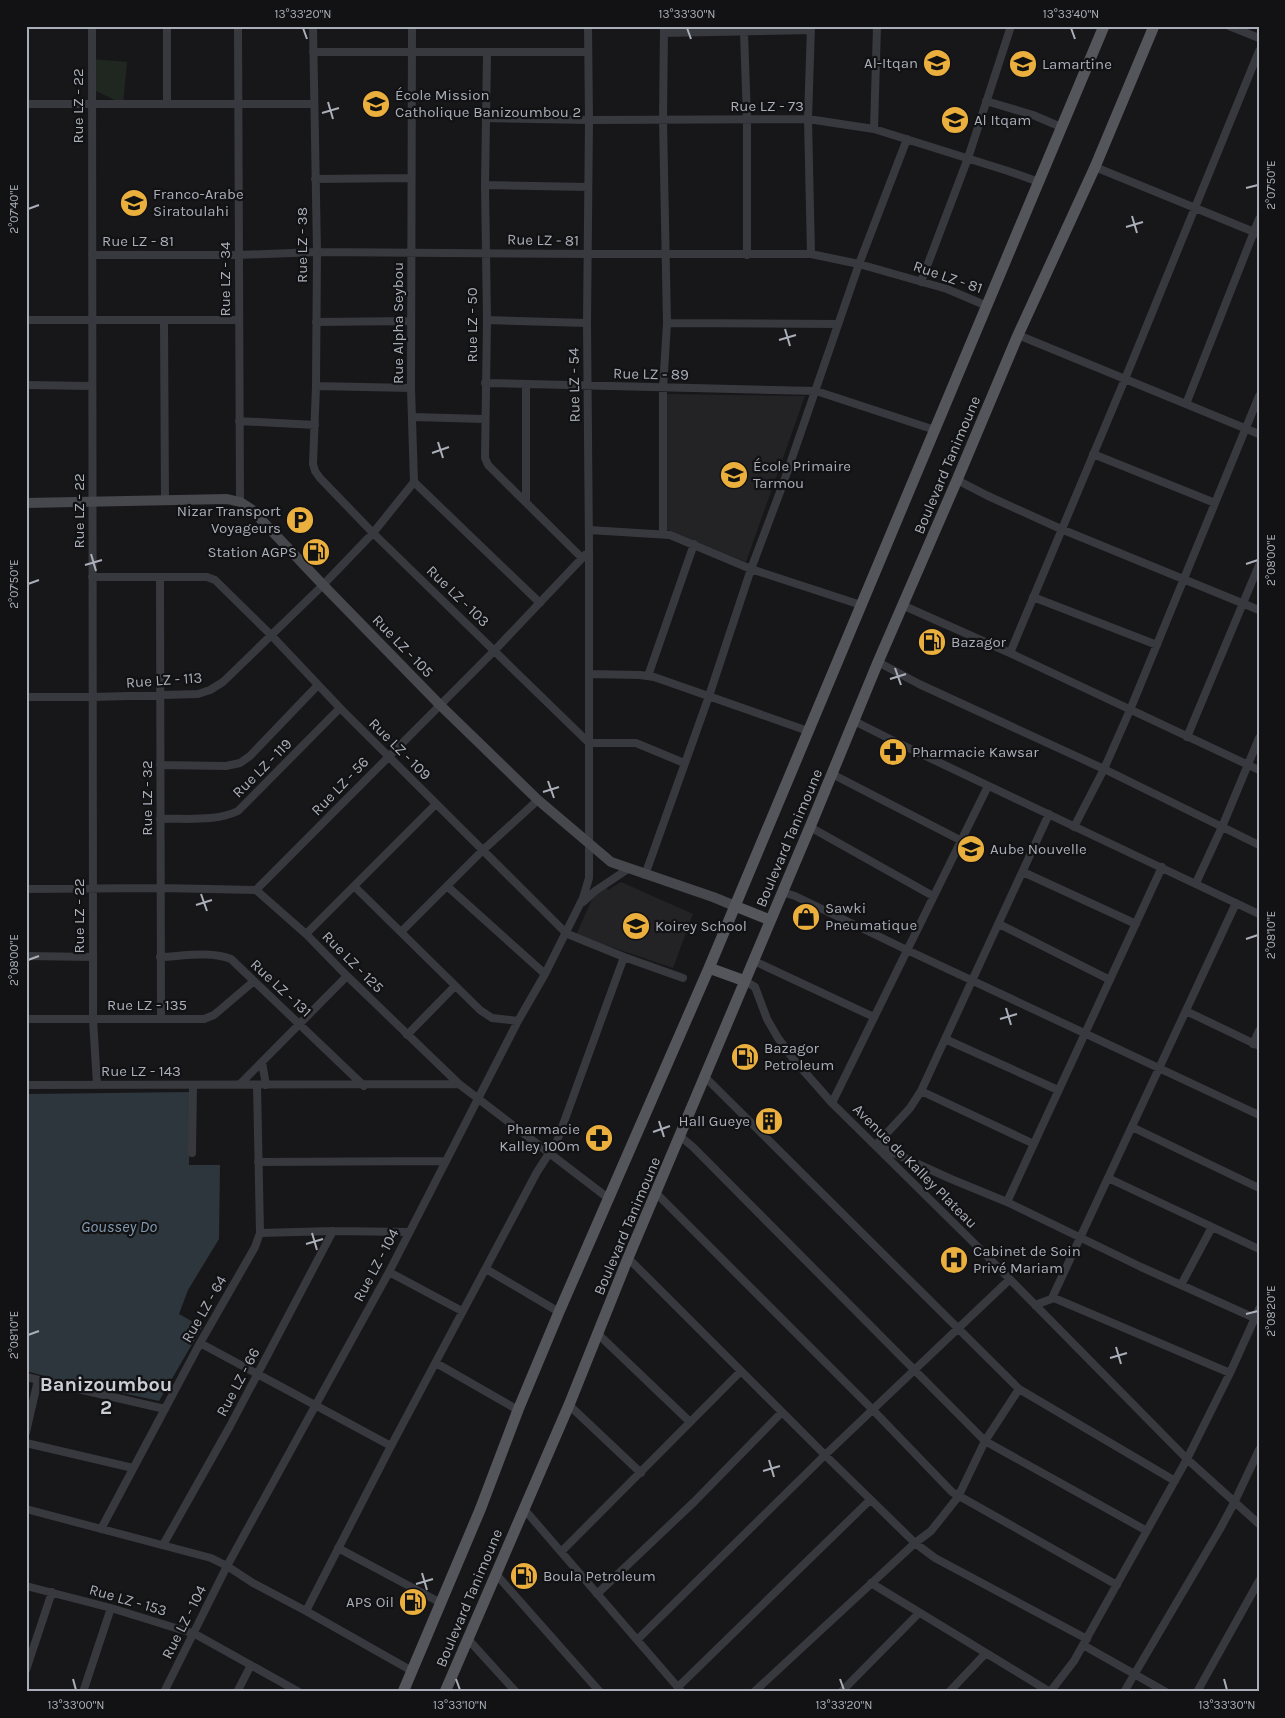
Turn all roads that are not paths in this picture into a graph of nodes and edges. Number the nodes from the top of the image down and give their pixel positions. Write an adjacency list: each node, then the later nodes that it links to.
1 (92, 26): 23 (street, Rue LZ - 22)
2 (167, 26): 24 (street)
3 (238, 26): 25 (street, Rue LZ - 34)
4 (313, 26): 18 (street, Rue LZ - 38)
5 (412, 26): 16 (street, Rue Alpha Seybou)
6 (588, 26): 20 (street, Rue LZ - 54)
7 (876, 26): 33 (street)
8 (1011, 26): 21 (street)
9 (1104, 26): 32 (main road, Boulevard Tanimoune)
10 (1154, 26): 36 (main road, Boulevard Tanimoune)
11 (1229, 26): 15 (street)
12 (812, 28): 14 (street); 29 (street)
13 (664, 30): 14 (street); 31 (street)
14 (744, 32): 28 (street)
15 (1259, 38)
16 (412, 51): 18 (street); 19 (street); 37 (street, Rue Alpha Seybou)
17 (1259, 51): 42 (street)
18 (313, 52): 26 (street, Rue LZ - 38)
19 (487, 52): 20 (street); 27 (street, Rue LZ - 50)
20 (588, 52): 30 (street, Rue LZ - 54)
21 (986, 101): 32 (street); 35 (street)
22 (26, 104): 23 (street)
23 (92, 104): 24 (street); 50 (street, Rue LZ - 22)
24 (167, 104): 25 (street)
25 (238, 104): 26 (street); 51 (street, Rue LZ - 34)
26 (313, 104): 38 (street, Rue LZ - 38)
27 (486, 118): 30 (street, Rue LZ - 73); 40 (street, Rue LZ - 50)
28 (746, 119): 29 (street, Rue LZ - 73); 31 (street, Rue LZ - 73); 53 (street)
29 (808, 119): 33 (street, Rue LZ - 73); 49 (street)
30 (589, 120): 31 (street, Rue LZ - 73); 41 (street, Rue LZ - 54)
31 (663, 120): 52 (street)
32 (1061, 127): 39 (main road, Boulevard Tanimoune)
33 (874, 128): 34 (street, Rue LZ - 73)
34 (907, 139): 35 (street, Rue LZ - 73); 54 (street)
35 (968, 158): 39 (street, Rue LZ - 73); 55 (street)
36 (1095, 167): 42 (street); 67 (main road, Boulevard Tanimoune)
37 (411, 178): 38 (street); 46 (street, Rue Alpha Seybou)
38 (315, 179): 45 (street, Rue LZ - 38)
39 (1039, 182): 56 (main road, Boulevard Tanimoune)
40 (486, 185): 41 (street); 47 (street, Rue LZ - 50)
41 (588, 187): 48 (street, Rue LZ - 54)
42 (1194, 208): 44 (street); 68 (street)
43 (1259, 219): 44 (street)
44 (1256, 233): 79 (street)
45 (317, 252): 46 (street, Rue LZ - 81); 51 (street, Rue LZ - 81); 63 (street, Rue LZ - 38)
46 (412, 253): 47 (street, Rue LZ - 81); 62 (street, Rue Alpha Seybou)
47 (486, 253): 48 (street, Rue LZ - 81); 61 (street, Rue LZ - 50)
48 (588, 254): 52 (street, Rue LZ - 81); 64 (street, Rue LZ - 54)
49 (811, 254): 53 (street, Rue LZ - 81); 54 (street, Rue LZ - 81)
50 (92, 255): 51 (street, Rue LZ - 81); 58 (street, Rue LZ - 22)
51 (238, 255): 60 (street, Rue LZ - 34)
52 (666, 255): 53 (street, Rue LZ - 81); 65 (street)
53 (748, 255)
54 (859, 264): 55 (street, Rue LZ - 81); 66 (street)
55 (921, 282): 56 (street, Rue LZ - 81)
56 (986, 306): 85 (main road, Boulevard Tanimoune)
57 (26, 320): 58 (street)
58 (92, 320): 59 (street); 72 (street, Rue LZ - 22)
59 (164, 320): 60 (street); 91 (street)
60 (238, 320): 82 (street, Rue LZ - 34)
61 (487, 320): 64 (street); 69 (street, Rue LZ - 50)
62 (411, 321): 63 (street); 75 (street, Rue Alpha Seybou)
63 (316, 322): 73 (street, Rue LZ - 38)
64 (587, 323): 74 (street, Rue LZ - 54)
65 (667, 323): 66 (street); 76 (street)
66 (838, 324): 77 (street)
67 (1018, 336): 68 (street); 89 (main road, Boulevard Tanimoune)
68 (1125, 379): 79 (street); 87 (street)
69 (485, 383): 71 (street, Rue LZ - 89); 81 (street, Rue LZ - 50)
70 (26, 385): 72 (street)
71 (526, 385): 74 (street, Rue LZ - 89); 93 (street)
72 (92, 386): 96 (street, Rue LZ - 22)
73 (316, 386): 75 (street); 83 (street, Rue LZ - 38)
74 (588, 386): 76 (street, Rue LZ - 89); 98 (street, Rue LZ - 54)
75 (411, 388): 80 (street, Rue Alpha Seybou)
76 (663, 388): 77 (street, Rue LZ - 89); 100 (street)
77 (816, 391): 85 (street, Rue LZ - 89); 105 (street)
78 (1259, 396): 84 (street)
79 (1186, 404): 84 (street)
80 (412, 417): 81 (street); 90 (street, Rue Alpha Seybou)
81 (485, 419): 93 (street, Rue LZ - 50)
82 (239, 422): 83 (street); 92 (street, Rue LZ - 34)
83 (315, 424): 88 (street, Rue LZ - 38)
84 (1246, 428): 86 (street); 94 (street)
85 (935, 430): 113 (main road, Boulevard Tanimoune)
86 (1259, 434)
87 (1093, 454): 94 (street); 97 (street)
88 (314, 464): 99 (street, Rue LZ - 103)
89 (958, 480): 97 (street); 114 (main road, Boulevard Tanimoune)
90 (414, 482): 99 (street); 111 (street)
91 (165, 501): 92 (main road); 96 (main road)
92 (240, 502): 109 (main road, Rue LZ - 105)
93 (526, 502): 103 (street, Rue LZ - 50)
94 (1215, 502): 108 (street)
95 (26, 503): 96 (main road)
96 (93, 503): 106 (street, Rue LZ - 22)
97 (1061, 529): 108 (street); 110 (street)
98 (589, 530): 100 (street); 102 (street, Rue LZ - 54)
99 (373, 533): 109 (street); 118 (street, Rue LZ - 103)
100 (663, 534): 101 (street)
101 (694, 544): 105 (street); 122 (street)
102 (589, 549): 103 (street, Rue LZ - 56); 121 (street, Rue LZ - 54)
103 (582, 558): 111 (street, Rue LZ - 56)
104 (1259, 565): 112 (street)
105 (751, 569): 113 (street); 125 (street)
106 (92, 577): 107 (street, Rue LZ - 109); 127 (street, Rue LZ - 22)
107 (160, 577): 116 (street, Rue LZ - 109); 124 (street, Rue LZ - 32)
108 (1183, 580): 112 (street); 117 (street)
109 (323, 585): 116 (street, Rue LZ - 113); 128 (main road, Rue LZ - 105)
110 (1033, 597): 117 (street); 119 (street)
111 (540, 603): 118 (street, Rue LZ - 56)
112 (1243, 603): 115 (street); 133 (street)
113 (861, 605): 132 (main road, Boulevard Tanimoune)
114 (902, 605): 119 (street); 120 (main road, Boulevard Tanimoune)
115 (1259, 610)
116 (271, 635): 123 (street, Rue LZ - 109); 124 (street, Rue LZ - 113)
117 (1157, 645): 130 (street)
118 (494, 650): 128 (street, Rue LZ - 56); 135 (street, Rue LZ - 103)
119 (1010, 653): 130 (street)
120 (878, 662): 131 (main road, Boulevard Tanimoune); 140 (street)
121 (589, 674): 122 (street); 135 (street, Rue LZ - 54)
122 (648, 676): 125 (street)
123 (318, 685): 129 (street, Rue LZ - 109); 139 (street)
124 (161, 696): 127 (street, Rue LZ - 113); 139 (street, Rue LZ - 32)
125 (709, 696): 132 (street); 137 (street)
126 (26, 697): 127 (street, Rue LZ - 113)
127 (93, 697): 163 (street, Rue LZ - 22)
128 (440, 705): 136 (street, Rue LZ - 56); 144 (main road, Rue LZ - 105)
129 (340, 708): 136 (street, Rue LZ - 109); 147 (street, Rue LZ - 119)
130 (1130, 710): 133 (street); 140 (street)
131 (854, 721): 142 (main road, Boulevard Tanimoune); 143 (street)
132 (808, 731): 170 (main road, Boulevard Tanimoune)
133 (1187, 737): 138 (street)
134 (1259, 738): 138 (street)
135 (589, 743): 137 (street); 153 (street, Rue LZ - 54)
136 (388, 756): 145 (street, Rue LZ - 109); 165 (street, Rue LZ - 56)
137 (684, 763): 158 (street)
138 (1247, 764): 141 (street); 150 (street)
139 (160, 765): 147 (street, Rue LZ - 32)
140 (1104, 769): 148 (street); 150 (street)
141 (1259, 770)
142 (832, 774): 149 (main road, Boulevard Tanimoune); 151 (street)
143 (988, 786): 146 (street); 151 (street)
144 (538, 800): 153 (main road, Rue LZ - 105); 154 (street)
145 (436, 804): 154 (street, Rue LZ - 109); 160 (street)
146 (1049, 814): 148 (street); 157 (street)
147 (160, 819): 164 (street, Rue LZ - 32)
148 (1074, 826): 155 (street)
149 (810, 827): 166 (main road, Boulevard Tanimoune); 167 (street)
150 (1222, 827): 152 (street); 159 (street)
151 (960, 840): 167 (street)
152 (1259, 844)
153 (590, 845): 156 (main road, Rue LZ - 105); 169 (street, Rue LZ - 104)
154 (482, 850): 161 (street); 176 (street, Rue LZ - 109)
155 (1162, 867): 159 (street); 174 (street)
156 (628, 869): 158 (main road, Rue LZ - 105); 169 (street)
157 (1023, 872): 173 (street); 174 (street)
158 (645, 875): 170 (main road, Rue LZ - 105)
159 (1196, 883): 168 (street)
160 (354, 886): 175 (street); 177 (street)
161 (448, 886): 175 (street); 185 (street)
162 (26, 888): 163 (street)
163 (93, 888): 164 (street); 180 (street, Rue LZ - 22)
164 (160, 888): 165 (street); 181 (street, Rue LZ - 32)
165 (256, 890): 177 (street, Rue LZ - 125)
166 (782, 892): 172 (main road, Boulevard Tanimoune); 178 (street)
167 (933, 896): 178 (street)
168 (1236, 903): 171 (street); 193 (street)
169 (580, 905): 176 (street, Rue LZ - 104)
170 (735, 906): 172 (main road); 184 (main road, Boulevard Tanimoune)
171 (1259, 914)
172 (770, 920): 183 (main road, Boulevard Tanimoune)
173 (999, 924): 188 (street); 191 (street)
174 (1136, 924): 188 (street)
175 (400, 932): 192 (street)
176 (566, 933): 182 (street, Rue LZ - 109); 185 (street, Rue LZ - 104)
177 (306, 934): 186 (street, Rue LZ - 125)
178 (907, 950): 191 (street); 194 (street)
179 (26, 956): 180 (street)
180 (93, 956): 196 (street, Rue LZ - 22)
181 (160, 957): 189 (street, Rue LZ - 131); 197 (street, Rue LZ - 32)
182 (624, 957): 187 (street, Rue LZ - 109); 226 (street)
183 (754, 962): 190 (main road, Boulevard Tanimoune); 194 (street)
184 (709, 968): 190 (main road); 232 (main road, Boulevard Tanimoune)
185 (545, 974): 198 (street, Rue LZ - 104)
186 (348, 976): 199 (street); 202 (street, Rue LZ - 125)
187 (683, 978)
188 (1110, 980): 201 (street)
189 (254, 981): 197 (street, Rue LZ - 135); 199 (street, Rue LZ - 131)
190 (745, 981): 207 (main road, Boulevard Tanimoune); 219 (street, Avenue de Kalley Plateau)
191 (972, 981): 201 (street); 203 (street)
192 (455, 986): 198 (street); 202 (street)
193 (1186, 1011): 204 (street); 206 (street)
194 (874, 1017): 219 (street)
195 (26, 1019): 196 (street, Rue LZ - 135)
196 (93, 1019): 197 (street, Rue LZ - 135); 211 (street, Rue LZ - 22)
197 (161, 1019)
198 (518, 1021): 218 (street, Rue LZ - 104)
199 (300, 1024): 205 (street); 215 (street, Rue LZ - 131)
200 (1259, 1031): 204 (street)
201 (1085, 1033): 206 (street); 216 (street)
202 (407, 1035): 209 (street, Rue LZ - 125)
203 (945, 1039): 216 (street); 217 (street)
204 (1256, 1045)
205 (262, 1062): 208 (street); 214 (street)
206 (1160, 1068): 220 (street); 221 (street)
207 (705, 1077): 222 (main road, Boulevard Tanimoune); 251 (street)
208 (240, 1084): 212 (street, Rue LZ - 143); 213 (street, Rue LZ - 143)
209 (460, 1084): 215 (street); 218 (street, Rue LZ - 125)
210 (26, 1085): 211 (street, Rue LZ - 143)
211 (97, 1085): 212 (street, Rue LZ - 143)
212 (193, 1085): 225 (street)
213 (257, 1085): 214 (street); 228 (street, Rue LZ - 64)
214 (266, 1085): 215 (street)
215 (364, 1086)
216 (1058, 1090): 223 (street)
217 (921, 1091): 223 (street); 224 (street)
218 (480, 1099): 226 (street, Rue LZ - 125); 227 (street, Rue LZ - 104)
219 (832, 1103): 224 (street, Avenue de Kalley Plateau)
220 (1259, 1115)
221 (1132, 1127): 229 (street); 230 (street)
222 (680, 1136): 231 (main road, Boulevard Tanimoune); 255 (street)
223 (1034, 1144): 233 (street)
224 (876, 1145): 233 (street); 243 (street, Avenue de Kalley Plateau)
225 (192, 1153)
226 (550, 1153): 232 (street, Rue LZ - 125); 241 (street)
227 (446, 1161): 228 (street); 236 (street, Rue LZ - 104)
228 (258, 1162): 237 (street, Rue LZ - 64)
229 (1108, 1178): 234 (street); 238 (street)
230 (1259, 1188)
231 (656, 1192): 240 (main road, Boulevard Tanimoune); 265 (street)
232 (608, 1198): 249 (main road, Boulevard Tanimoune)
233 (1007, 1202): 238 (street)
234 (1212, 1227): 239 (street); 244 (street)
235 (333, 1231): 236 (street); 237 (street); 258 (street, Rue LZ - 66)
236 (409, 1232): 242 (street, Rue LZ - 104)
237 (260, 1233): 253 (street, Rue LZ - 64)
238 (1080, 1238): 244 (street); 245 (street)
239 (1259, 1249)
240 (628, 1258): 252 (main road, Boulevard Tanimoune); 256 (street)
241 (486, 1269): 248 (street); 249 (street)
242 (389, 1272): 248 (street); 262 (street, Rue LZ - 104)
243 (1010, 1280): 246 (street, Avenue de Kalley Plateau); 251 (street)
244 (1181, 1286): 250 (street)
245 (1052, 1298): 246 (street); 257 (street)
246 (1035, 1305): 275 (street, Avenue de Kalley Plateau)
247 (1259, 1309): 250 (street)
248 (462, 1311): 254 (street)
249 (559, 1312): 266 (main road, Boulevard Tanimoune)
250 (1257, 1319): 257 (street)
251 (958, 1329): 255 (street); 261 (street)
252 (598, 1334): 263 (main road, Boulevard Tanimoune); 268 (street)
253 (200, 1342): 258 (street); 264 (street, Rue LZ - 64)
254 (436, 1363): 266 (street); 272 (street)
255 (914, 1369): 265 (street); 270 (street)
256 (741, 1371): 267 (street); 268 (street)
257 (1230, 1373): 275 (street)
258 (258, 1374): 262 (street); 288 (street, Rue LZ - 66)
259 (26, 1377): 260 (street)
260 (38, 1380): 264 (street); 269 (street)
261 (1019, 1389): 270 (street); 278 (street)
262 (316, 1404): 272 (street); 291 (street, Rue LZ - 104)
263 (569, 1405): 277 (street); 283 (main road, Boulevard Tanimoune)
264 (165, 1409): 276 (street, Rue LZ - 64)
265 (872, 1409): 274 (street); 279 (street)
266 (518, 1410): 299 (main road, Boulevard Tanimoune)
267 (782, 1412): 274 (street); 298 (street)
268 (690, 1421): 277 (street)
269 (26, 1432)
270 (985, 1441): 279 (street); 286 (street)
271 (26, 1443): 276 (street)
272 (391, 1446): 289 (street)
273 (1259, 1450): 281 (street)
274 (825, 1455): 280 (street); 305 (street)
275 (1187, 1459): 278 (street); 281 (street, Avenue de Kalley Plateau)
276 (133, 1468): 285 (street, Rue LZ - 64)
277 (641, 1473): 290 (street)
278 (1175, 1481): 286 (street)
279 (958, 1497): 287 (street); 295 (street)
280 (870, 1500): 287 (street); 312 (street)
281 (1234, 1503): 284 (street, Avenue de Kalley Plateau); 311 (street)
282 (26, 1509): 285 (street)
283 (524, 1509): 290 (street); 292 (main road, Boulevard Tanimoune)
284 (1259, 1524)
285 (101, 1528): 288 (street)
286 (1147, 1531): 295 (street)
287 (915, 1543): 294 (street); 306 (street)
288 (163, 1545): 291 (street)
289 (338, 1548): 299 (street); 301 (street)
290 (561, 1552): 298 (street)
291 (228, 1566): 301 (street); 303 (street, Rue LZ - 104)
292 (496, 1573): 304 (main road, Boulevard Tanimoune); 320 (street)
293 (1259, 1582): 327 (street)
294 (871, 1583): 302 (street); 321 (street)
295 (1117, 1585): 306 (street)
296 (26, 1586): 297 (street, Rue LZ - 153)
297 (52, 1592): 300 (street, Rue LZ - 153); 309 (street)
298 (597, 1594): 305 (street)
299 (441, 1603): 310 (main road, Boulevard Tanimoune)
300 (111, 1608): 303 (street, Rue LZ - 153); 313 (street)
301 (306, 1611): 310 (street)
302 (919, 1613): 307 (street); 322 (street)
303 (195, 1634): 308 (street, Rue LZ - 153); 314 (street, Rue LZ - 104)
304 (467, 1638): 318 (main road, Boulevard Tanimoune); 319 (street)
305 (637, 1640): 312 (street)
306 (1085, 1642): 311 (street); 324 (street)
307 (986, 1654): 323 (street); 324 (street)
308 (251, 1665): 315 (street); 316 (street, Rue LZ - 153)
309 (26, 1670)
310 (412, 1670): 317 (main road, Boulevard Tanimoune)
311 (1135, 1673): 325 (street); 326 (street)
312 (680, 1689)
313 (82, 1692)
314 (164, 1692)
315 (237, 1692)
316 (299, 1692)
317 (403, 1692)
318 (445, 1692)
319 (516, 1692)
320 (600, 1692)
321 (754, 1692)
322 (841, 1692)
323 (949, 1692)
324 (1050, 1692)
325 (1124, 1692)
326 (1166, 1692)
327 (1197, 1692)

